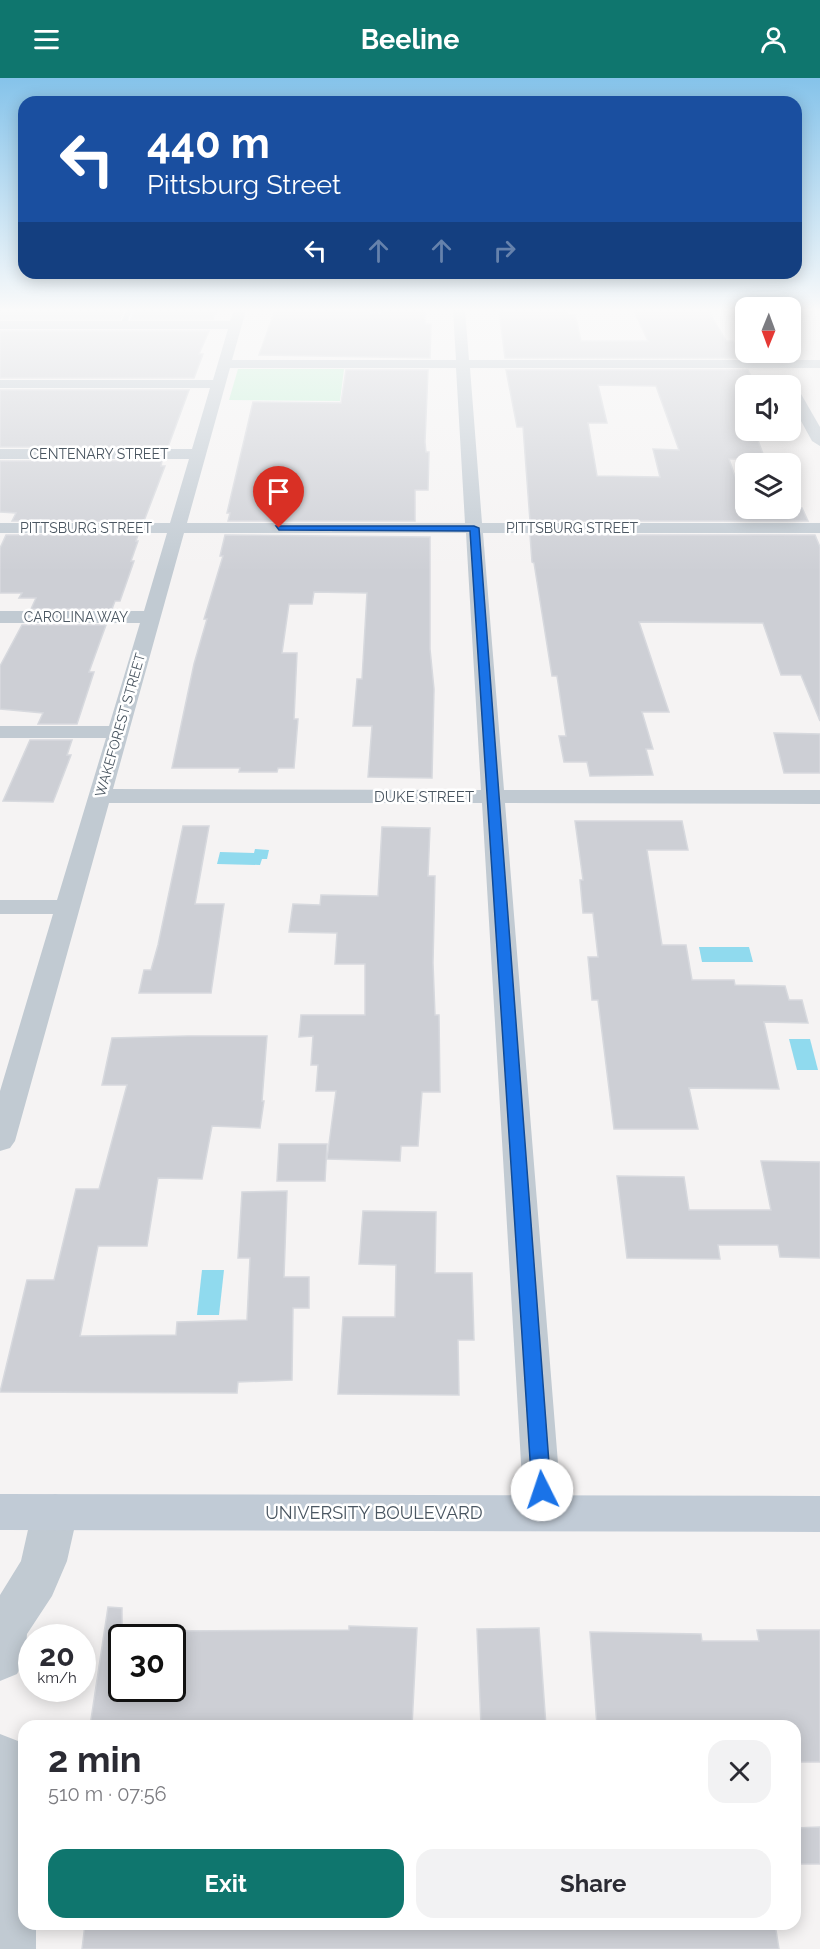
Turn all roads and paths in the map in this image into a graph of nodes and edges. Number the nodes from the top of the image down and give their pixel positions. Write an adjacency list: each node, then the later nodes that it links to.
1 (214, 397): 6 (street, WAKEFOREST STREET)
2 (465, 397): 9 (street)
3 (801, 406): 4 (street)
4 (820, 441)
5 (0, 454): 6 (street, CENTENARY STREET)
6 (198, 454): 8 (street, WAKEFOREST STREET)
7 (0, 528): 8 (street, PITTSBURG STREET)
8 (177, 528): 9 (street, PITTSBURG STREET); 12 (street, WAKEFOREST STREET)
9 (474, 528): 10 (street, PITTSBURG STREET); 16 (street)
10 (820, 528)
11 (0, 617): 12 (street, CAROLINA WAY)
12 (151, 617): 14 (street, WAKEFOREST STREET)
13 (0, 732): 14 (street)
14 (118, 732): 15 (street, WAKEFOREST STREET)
15 (99, 796): 16 (street, DUKE STREET); 19 (street, WAKEFOREST STREET)
16 (493, 797): 17 (street, DUKE STREET); 23 (street)
17 (820, 797)
18 (0, 907): 19 (street)
19 (68, 907): 20 (street, WAKEFOREST STREET)
20 (0, 1141)
21 (0, 1512): 22 (main road, UNIVERSITY BOULEVARD)
22 (56, 1512): 23 (main road, UNIVERSITY BOULEVARD); 25 (street)
23 (543, 1513): 24 (main road, UNIVERSITY BOULEVARD)
24 (820, 1514)
25 (1, 1639)
26 (0, 1758): 27 (street)
27 (8, 1949)

